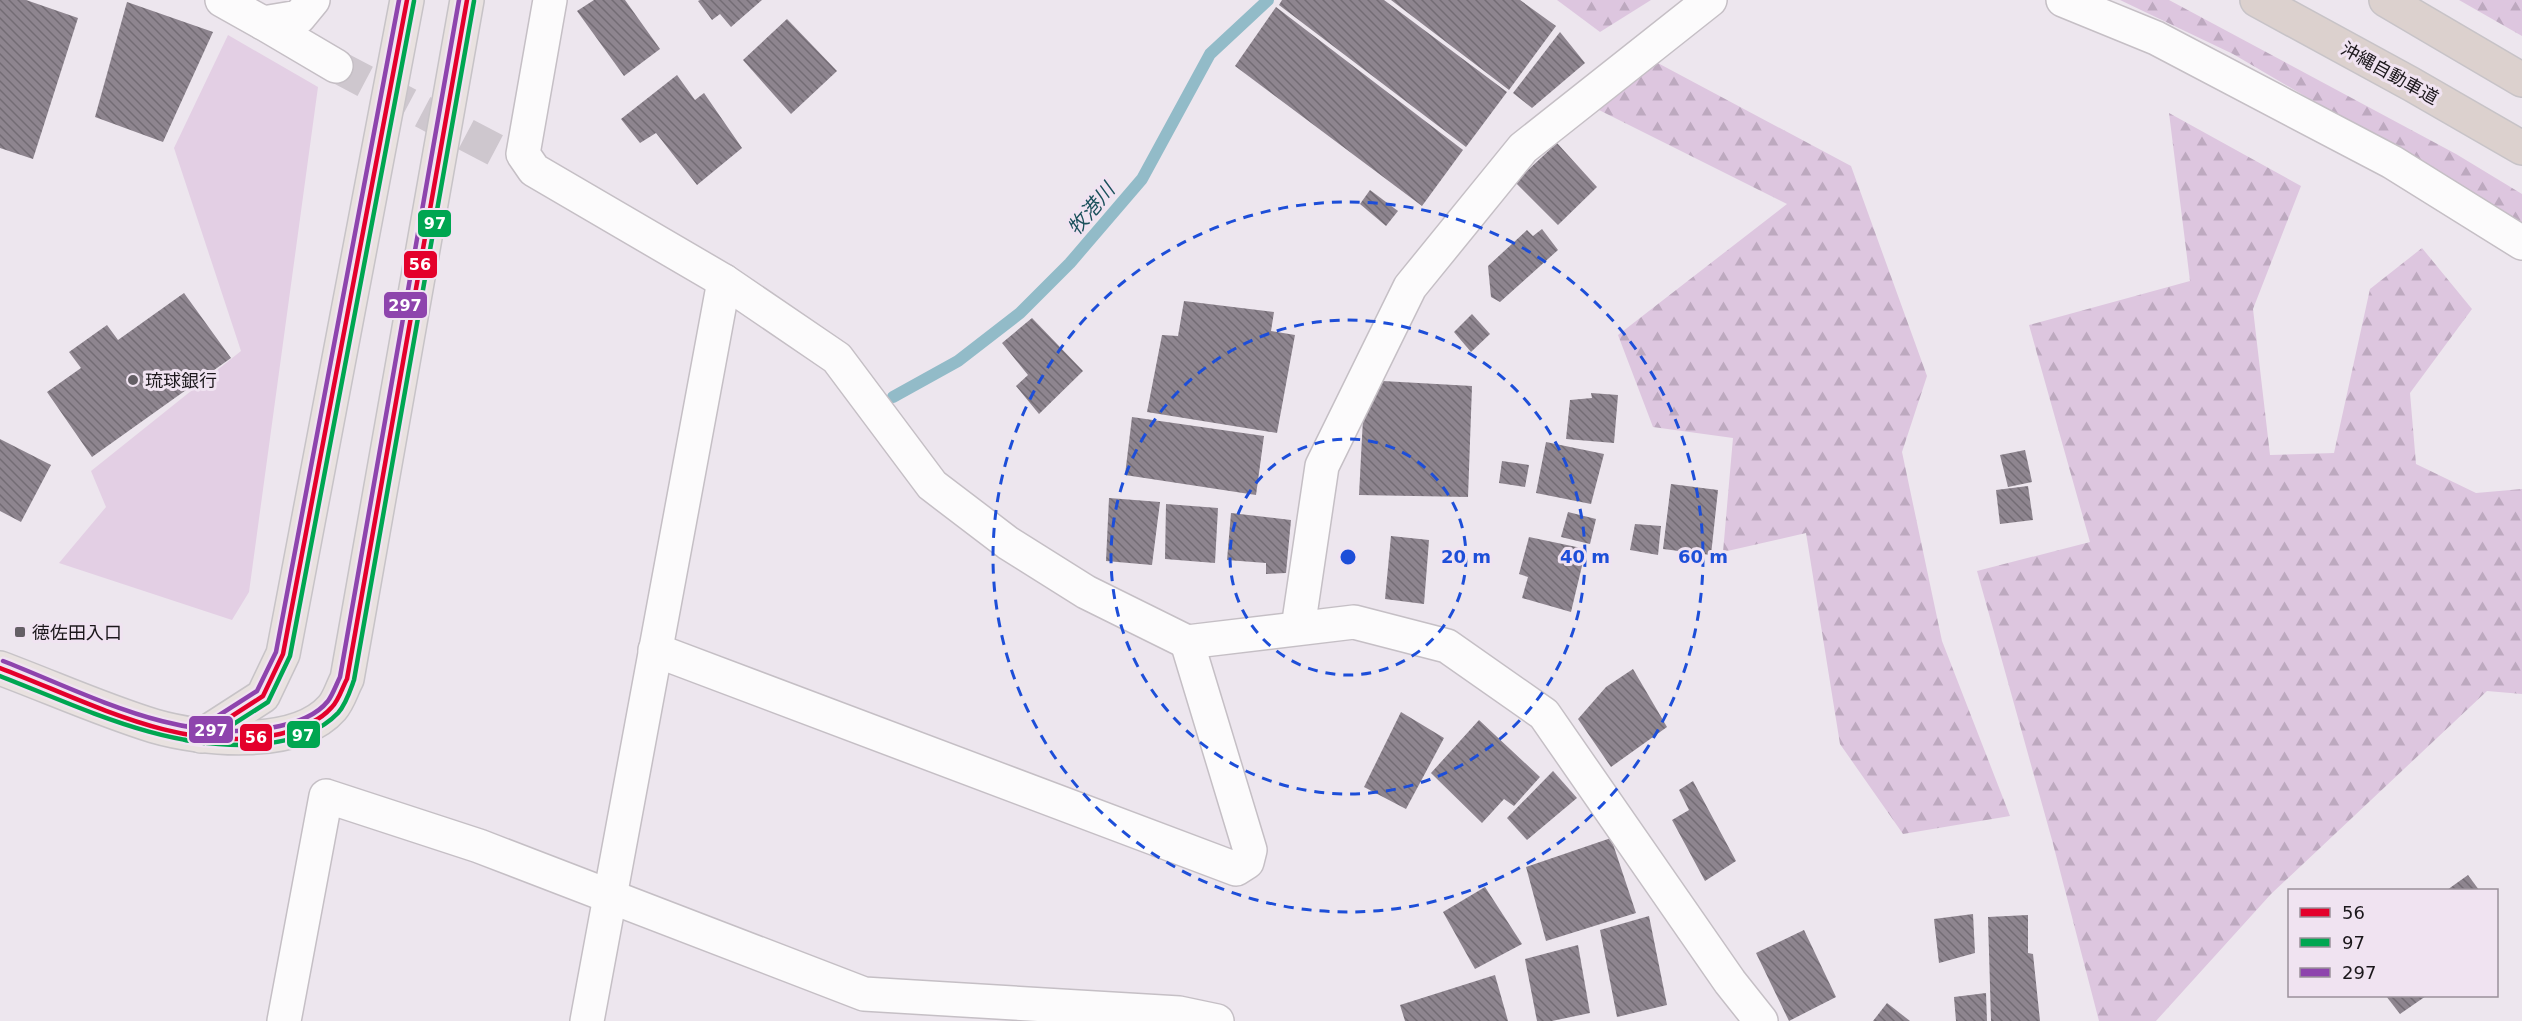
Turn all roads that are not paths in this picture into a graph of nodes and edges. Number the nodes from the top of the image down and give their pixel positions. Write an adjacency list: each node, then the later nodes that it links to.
1 (222, 0): 10 (street)
2 (313, 0): 10 (street)
3 (407, 0): 20 (main road)
4 (467, 0): 20 (main road)
5 (550, 0): 15 (street)
6 (1710, 0): 16 (street)
7 (2062, 0): 14 (street)
8 (2257, 0): 13 (highway, 沖縄自動車道)
9 (2386, 0): 12 (highway)
10 (263, 23): 11 (street)
11 (336, 66)
12 (2522, 80)
13 (2522, 148)
14 (2522, 243)
15 (724, 281): 17 (street); 18 (street)
16 (1298, 628): 17 (street); 25 (street)
17 (1187, 642): 18 (street)
18 (655, 650): 21 (street)
19 (0, 668): 20 (main road)
20 (201, 736)
21 (609, 896): 22 (street); 23 (street); 24 (street)
22 (284, 1021)
23 (587, 1021)
24 (1217, 1021)
25 (1761, 1021)

